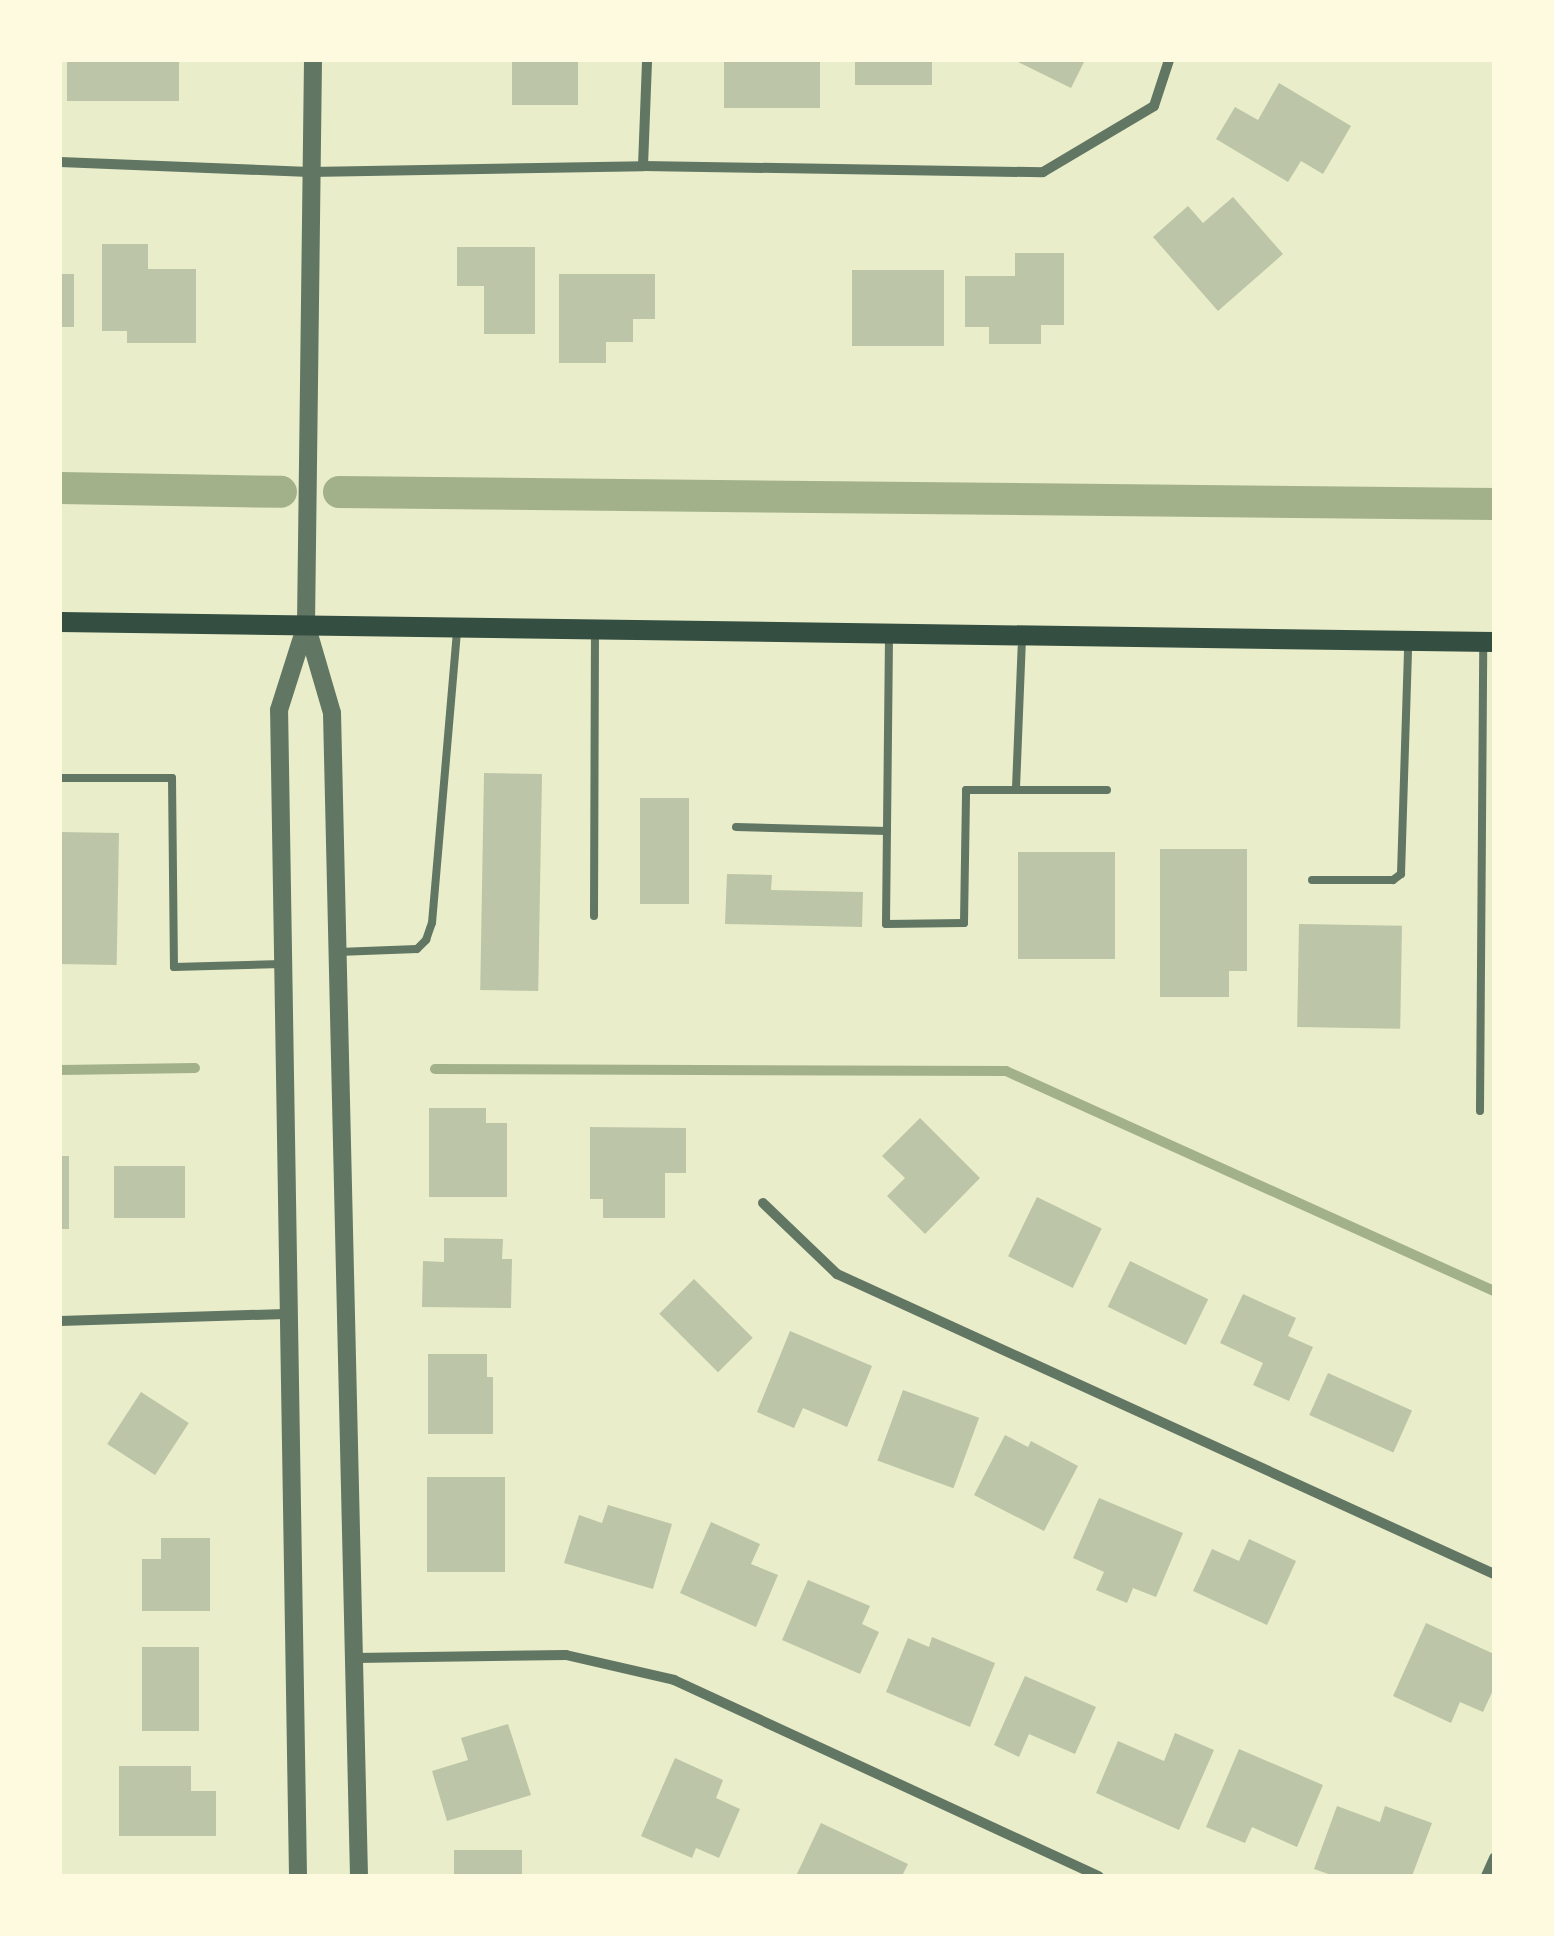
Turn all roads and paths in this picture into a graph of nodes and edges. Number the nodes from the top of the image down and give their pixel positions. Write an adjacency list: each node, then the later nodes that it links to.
1 (314, 60): 6 (street)
2 (647, 60): 5 (street)
3 (1168, 60): 5 (street)
4 (60, 162): 6 (street)
5 (643, 166): 6 (street)
6 (310, 172): 8 (street)
7 (60, 622): 8 (main road)
8 (306, 624): 9 (main road); 22 (street); 23 (street)
9 (457, 626): 10 (main road); 22 (lane)
10 (596, 628): 11 (main road); 21 (lane)
11 (890, 633): 12 (main road); 19 (lane)
12 (1022, 635): 13 (main road); 16 (lane)
13 (1408, 640): 14 (main road); 20 (lane)
14 (1488, 642): 24 (lane)
15 (60, 778): 23 (lane)
16 (1016, 788): 17 (lane); 19 (lane)
17 (1108, 790)
18 (736, 827): 19 (lane)
19 (887, 830)
20 (1312, 880)
21 (594, 916)
22 (338, 952): 29 (street)
23 (282, 964): 26 (street)
24 (1480, 1111)
25 (763, 1203): 28 (street)
26 (286, 1314): 27 (street); 31 (street)
27 (60, 1321)
28 (1494, 1574)
29 (355, 1658): 32 (street); 33 (street)
30 (1494, 1858): 34 (street)
31 (298, 1876)
32 (359, 1876)
33 (1099, 1876)
34 (1486, 1876)

